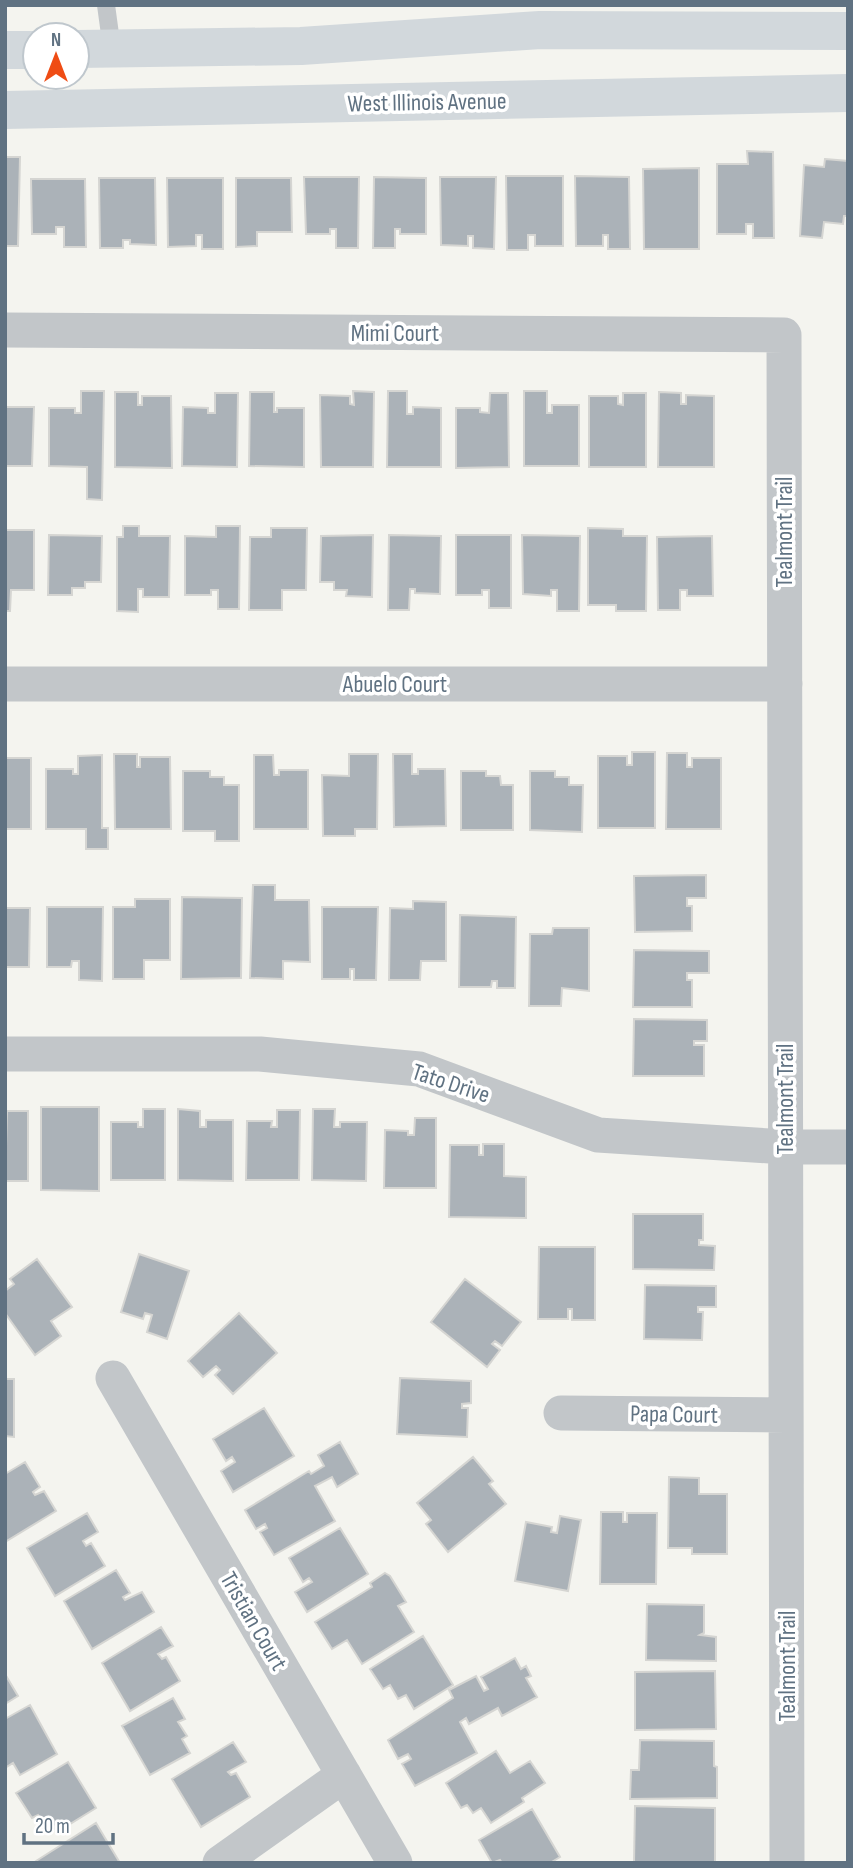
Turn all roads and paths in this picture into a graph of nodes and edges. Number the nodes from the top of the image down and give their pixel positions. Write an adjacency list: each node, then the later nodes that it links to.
1 (106, 5): 3 (lane)
2 (848, 31): 3 (main road)
3 (95, 49): 5 (main road)
4 (848, 93): 5 (main road, West Illinois Avenue)
5 (113, 109): 6 (main road, West Illinois Avenue)
6 (5, 110)
7 (5, 330): 8 (street, Mimi Court)
8 (784, 335): 10 (street, Tealmont Trail)
9 (5, 684): 10 (street, Abuelo Court)
10 (785, 684): 12 (street, Tealmont Trail)
11 (5, 1054): 12 (street, Tato Drive)
12 (785, 1147): 13 (street, Tato Drive); 16 (street, Tealmont Trail)
13 (848, 1147)
14 (113, 1378): 17 (street, Tristian Court)
15 (561, 1413): 16 (street, Papa Court)
16 (786, 1415): 20 (street, Tealmont Trail)
17 (344, 1775): 18 (street); 19 (street, Tristian Court)
18 (220, 1863)
19 (395, 1863)
20 (787, 1863)

